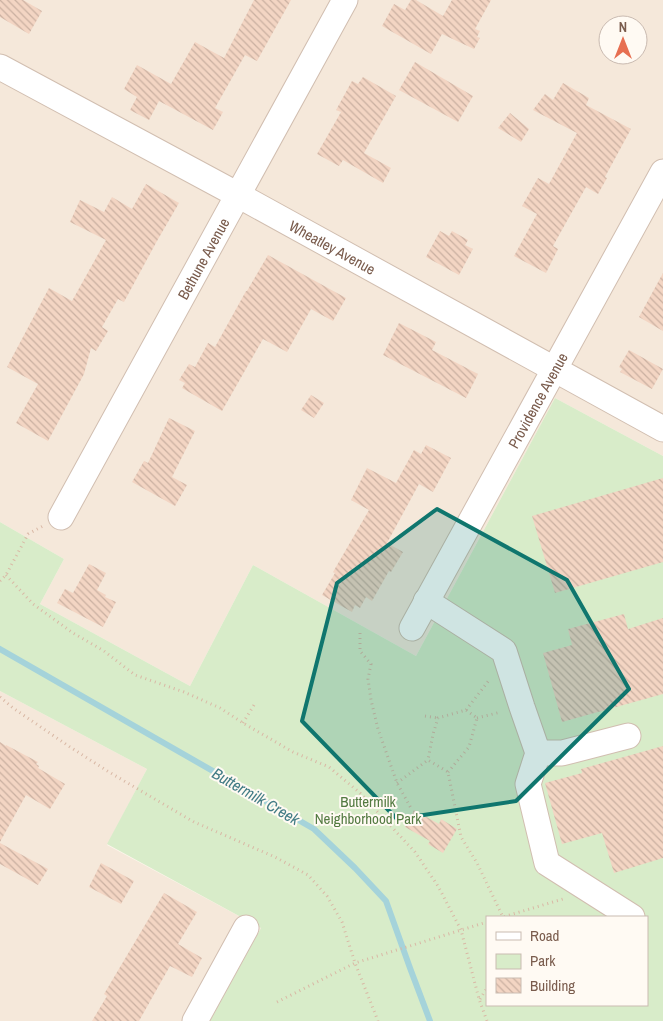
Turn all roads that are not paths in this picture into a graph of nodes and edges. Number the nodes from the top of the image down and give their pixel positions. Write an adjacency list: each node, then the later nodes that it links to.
1 (345, 0): 4 (street, Bethune Avenue)
2 (0, 67): 4 (street, Wheatley Avenue)
3 (663, 172): 5 (street, Providence Avenue)
4 (238, 195): 5 (street, Wheatley Avenue); 7 (street, Bethune Avenue)
5 (554, 370): 6 (street, Wheatley Avenue); 8 (street, Providence Avenue)
6 (663, 429)
7 (61, 517)
8 (426, 601): 9 (street, Providence Avenue); 11 (street)
9 (412, 628)
10 (628, 736): 11 (street)
11 (538, 753): 12 (street)
12 (630, 916)
13 (246, 928): 14 (street)
14 (195, 1021)

